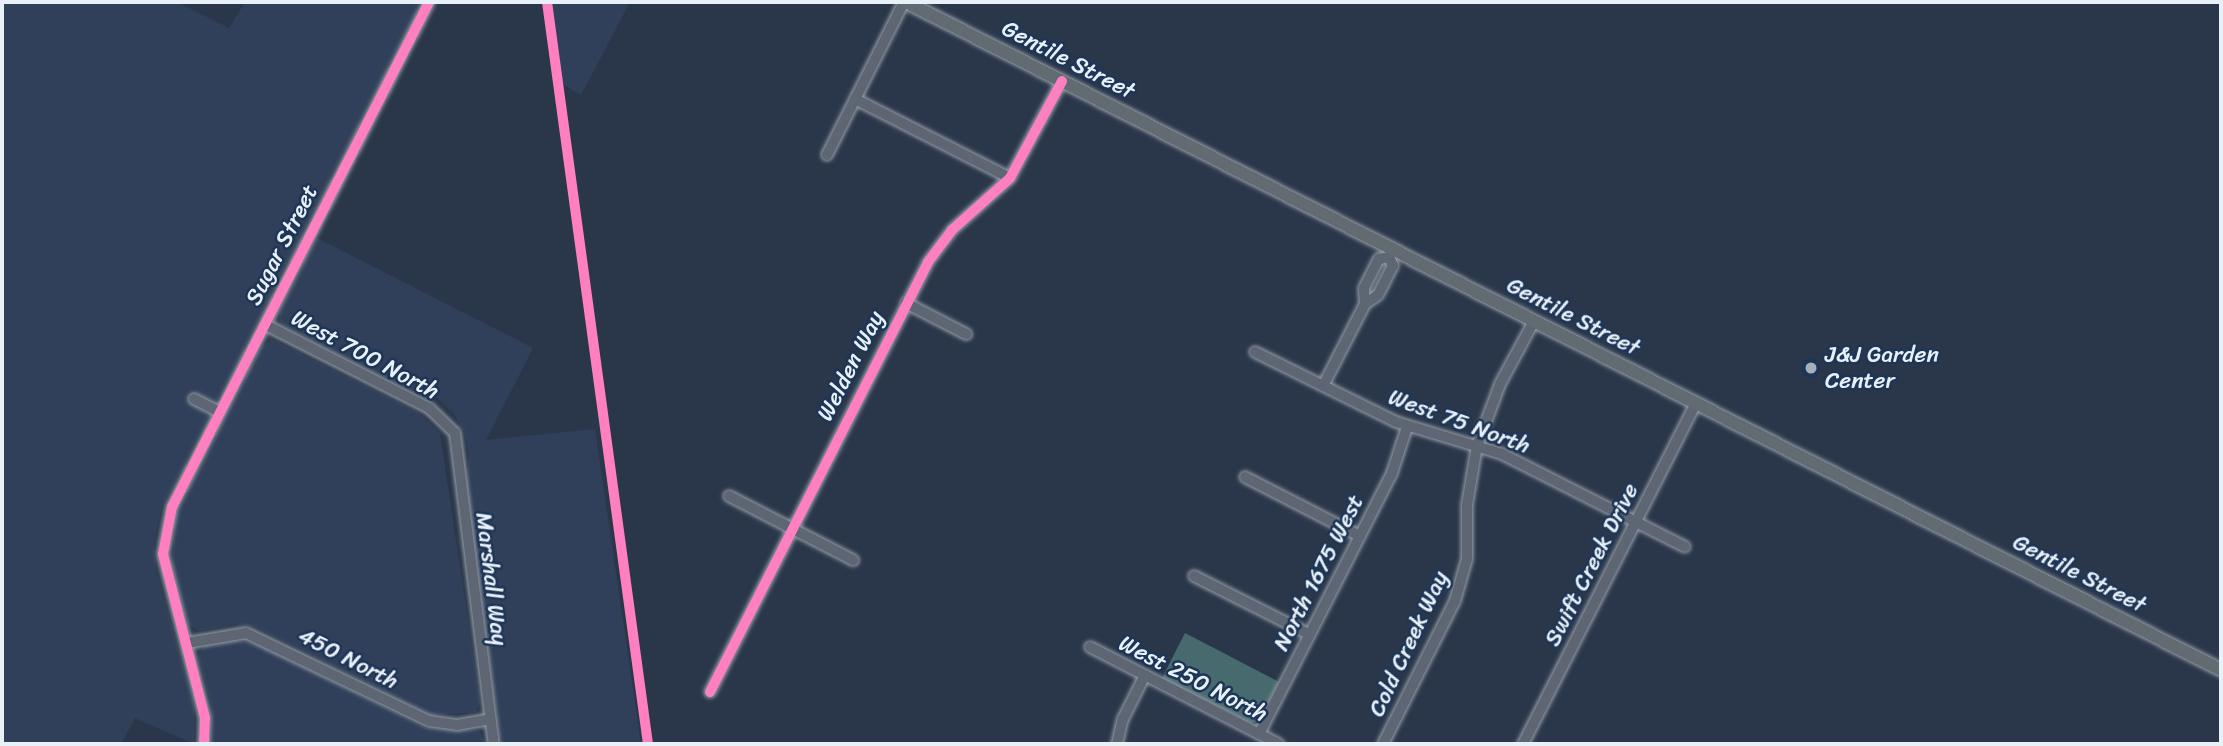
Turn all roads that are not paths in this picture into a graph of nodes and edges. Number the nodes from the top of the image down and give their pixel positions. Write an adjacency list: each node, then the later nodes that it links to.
1 (429, 2): 11 (street, Sugar Street)
2 (905, 2): 3 (main road, Gentile Street); 4 (street)
3 (1062, 81): 6 (street, Welden Way); 7 (main road, Gentile Street)
4 (855, 99): 5 (street); 6 (street)
5 (827, 155)
6 (1010, 178): 8 (street, Welden Way)
7 (1391, 253): 9 (street); 9 (street); 10 (main road, Gentile Street)
8 (906, 303): 12 (street); 24 (street, Welden Way)
9 (1365, 304): 14 (street)
10 (1534, 321): 16 (main road, Gentile Street); 20 (street, Cold Creek Way)
11 (266, 325): 17 (street, Sugar Street); 18 (street, West 700 North)
12 (966, 334)
13 (1255, 352): 14 (street, West 75 North)
14 (1323, 386): 19 (street, West 75 North)
15 (194, 399): 17 (street)
16 (1696, 403): 23 (street, Swift Creek Drive); 32 (main road, Gentile Street)
17 (220, 412): 30 (street, Sugar Street)
18 (446, 421): 35 (street, Marshall Way)
19 (1407, 426): 20 (street, West 75 North); 25 (street, North 1675 West)
20 (1477, 446): 23 (street, West 75 North); 41 (street, Cold Creek Way)
21 (1245, 477): 25 (street)
22 (729, 496): 24 (street)
23 (1635, 522): 26 (street, West 75 North); 42 (street, Swift Creek Drive)
24 (792, 529): 27 (street); 34 (street, Welden Way)
25 (1360, 536): 29 (street, North 1675 West)
26 (1685, 547)
27 (853, 560)
28 (1194, 576): 29 (street)
29 (1309, 634): 36 (street, North 1675 West)
30 (187, 642): 35 (street, 450 North); 37 (street, Sugar Street)
31 (1090, 647): 33 (street, West 250 North)
32 (2221, 670)
33 (1144, 675): 36 (street, West 250 North); 39 (street)
34 (710, 692)
35 (490, 719): 38 (street, Marshall Way)
36 (1259, 734): 40 (street, West 250 North)
37 (204, 744)
38 (494, 744)
39 (1116, 744)
40 (1279, 744)
41 (1383, 744)
42 (1523, 744)

